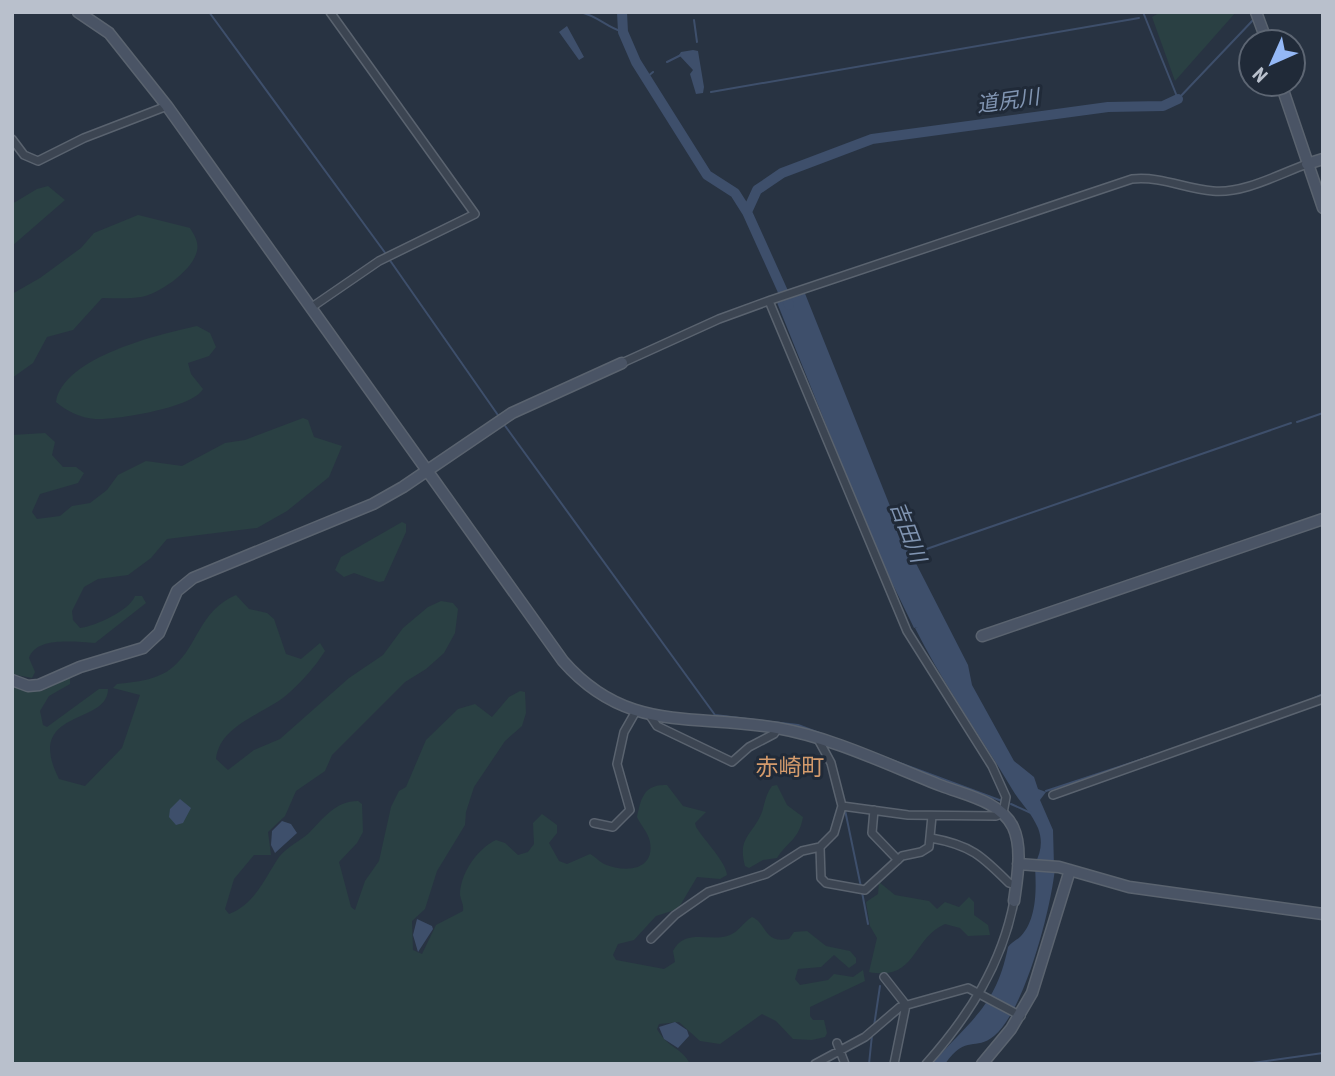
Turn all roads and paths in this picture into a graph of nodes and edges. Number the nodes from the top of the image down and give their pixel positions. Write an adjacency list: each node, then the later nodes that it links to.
1 (78, 12): 3 (street)
2 (330, 12): 11 (street)
3 (96, 17): 5 (street)
4 (1286, 98): 8 (street)
5 (167, 106): 6 (street); 11 (street)
6 (12, 139)
7 (1323, 159): 8 (street)
8 (1307, 164): 9 (street); 10 (street)
9 (1323, 208)
10 (770, 300): 12 (street); 25 (street)
11 (312, 307): 13 (street)
12 (622, 363): 13 (street)
13 (427, 470): 16 (street); 18 (street)
14 (1323, 519): 15 (street)
15 (982, 636)
16 (12, 680)
17 (1323, 699): 22 (street)
18 (636, 711): 19 (street); 27 (street)
19 (649, 714): 20 (street); 20 (street)
20 (778, 728): 21 (street)
21 (818, 738): 23 (street); 25 (street)
22 (1053, 795)
23 (845, 806): 24 (street); 29 (street)
24 (874, 810): 26 (street); 30 (street)
25 (1003, 813): 26 (street); 31 (street)
26 (932, 816): 28 (street)
27 (594, 824)
28 (931, 838): 30 (street); 33 (street)
29 (820, 847): 30 (street); 36 (street)
30 (898, 860)
31 (1021, 864): 32 (street); 33 (street)
32 (1070, 870): 35 (street); 40 (street)
33 (1016, 885): 34 (street)
34 (1014, 901): 38 (street)
35 (1323, 914)
36 (651, 939)
37 (884, 977): 39 (street)
38 (981, 994): 39 (street); 40 (street); 45 (street)
39 (906, 1005): 41 (street); 44 (street)
40 (1018, 1015): 46 (street)
41 (839, 1047): 42 (street); 43 (street)
42 (815, 1064)
43 (845, 1064)
44 (894, 1064)
45 (926, 1064)
46 (982, 1064)

